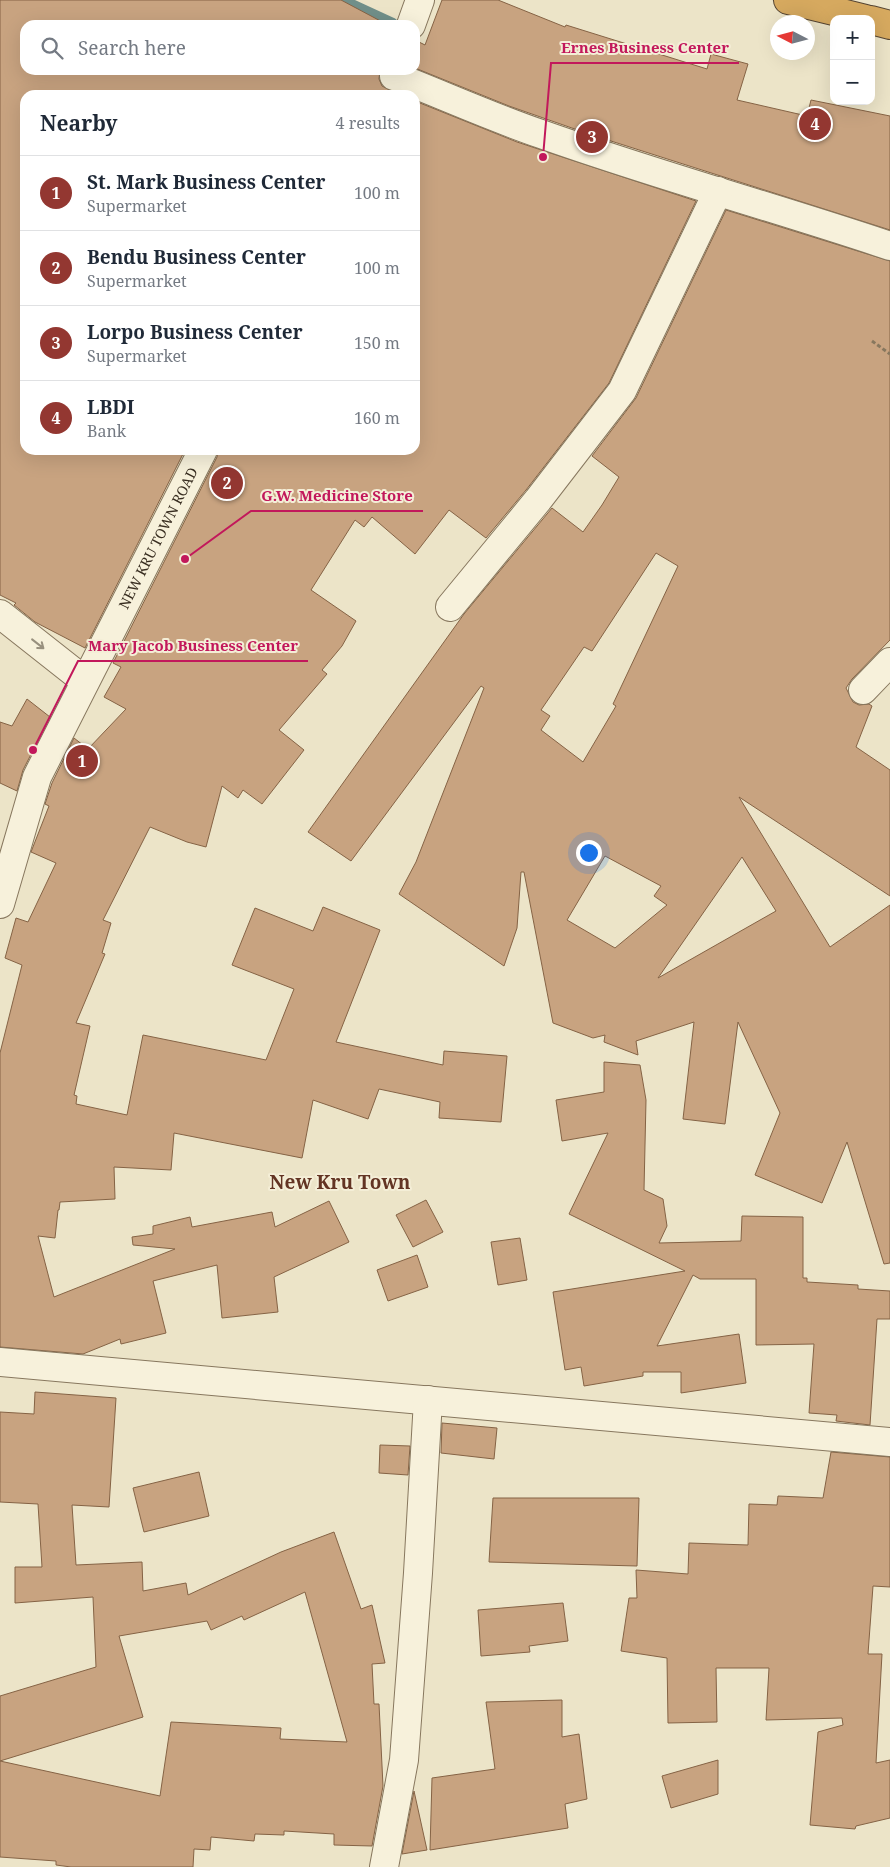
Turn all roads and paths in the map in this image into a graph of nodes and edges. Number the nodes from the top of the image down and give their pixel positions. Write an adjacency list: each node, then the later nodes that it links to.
1 (420, 0): 4 (street)
2 (788, 0): 3 (highway)
3 (863, 14): 5 (highway)
4 (413, 20)
5 (890, 25)
6 (391, 80): 7 (street)
7 (419, 90)
8 (420, 91): 9 (street)
9 (718, 191): 10 (street); 14 (street)
10 (890, 246)
11 (872, 342): 12 (path)
12 (890, 354)
13 (200, 455): 17 (street, NEW KRU TOWN ROAD)
14 (450, 607)
15 (0, 614): 17 (street, one-way to 17)
16 (890, 662): 18 (street)
17 (85, 681): 19 (street, NEW KRU TOWN ROAD)
18 (864, 690)
19 (0, 904)
20 (0, 1362): 21 (street)
21 (428, 1400): 22 (street); 23 (street)
22 (890, 1442)
23 (384, 1867)

